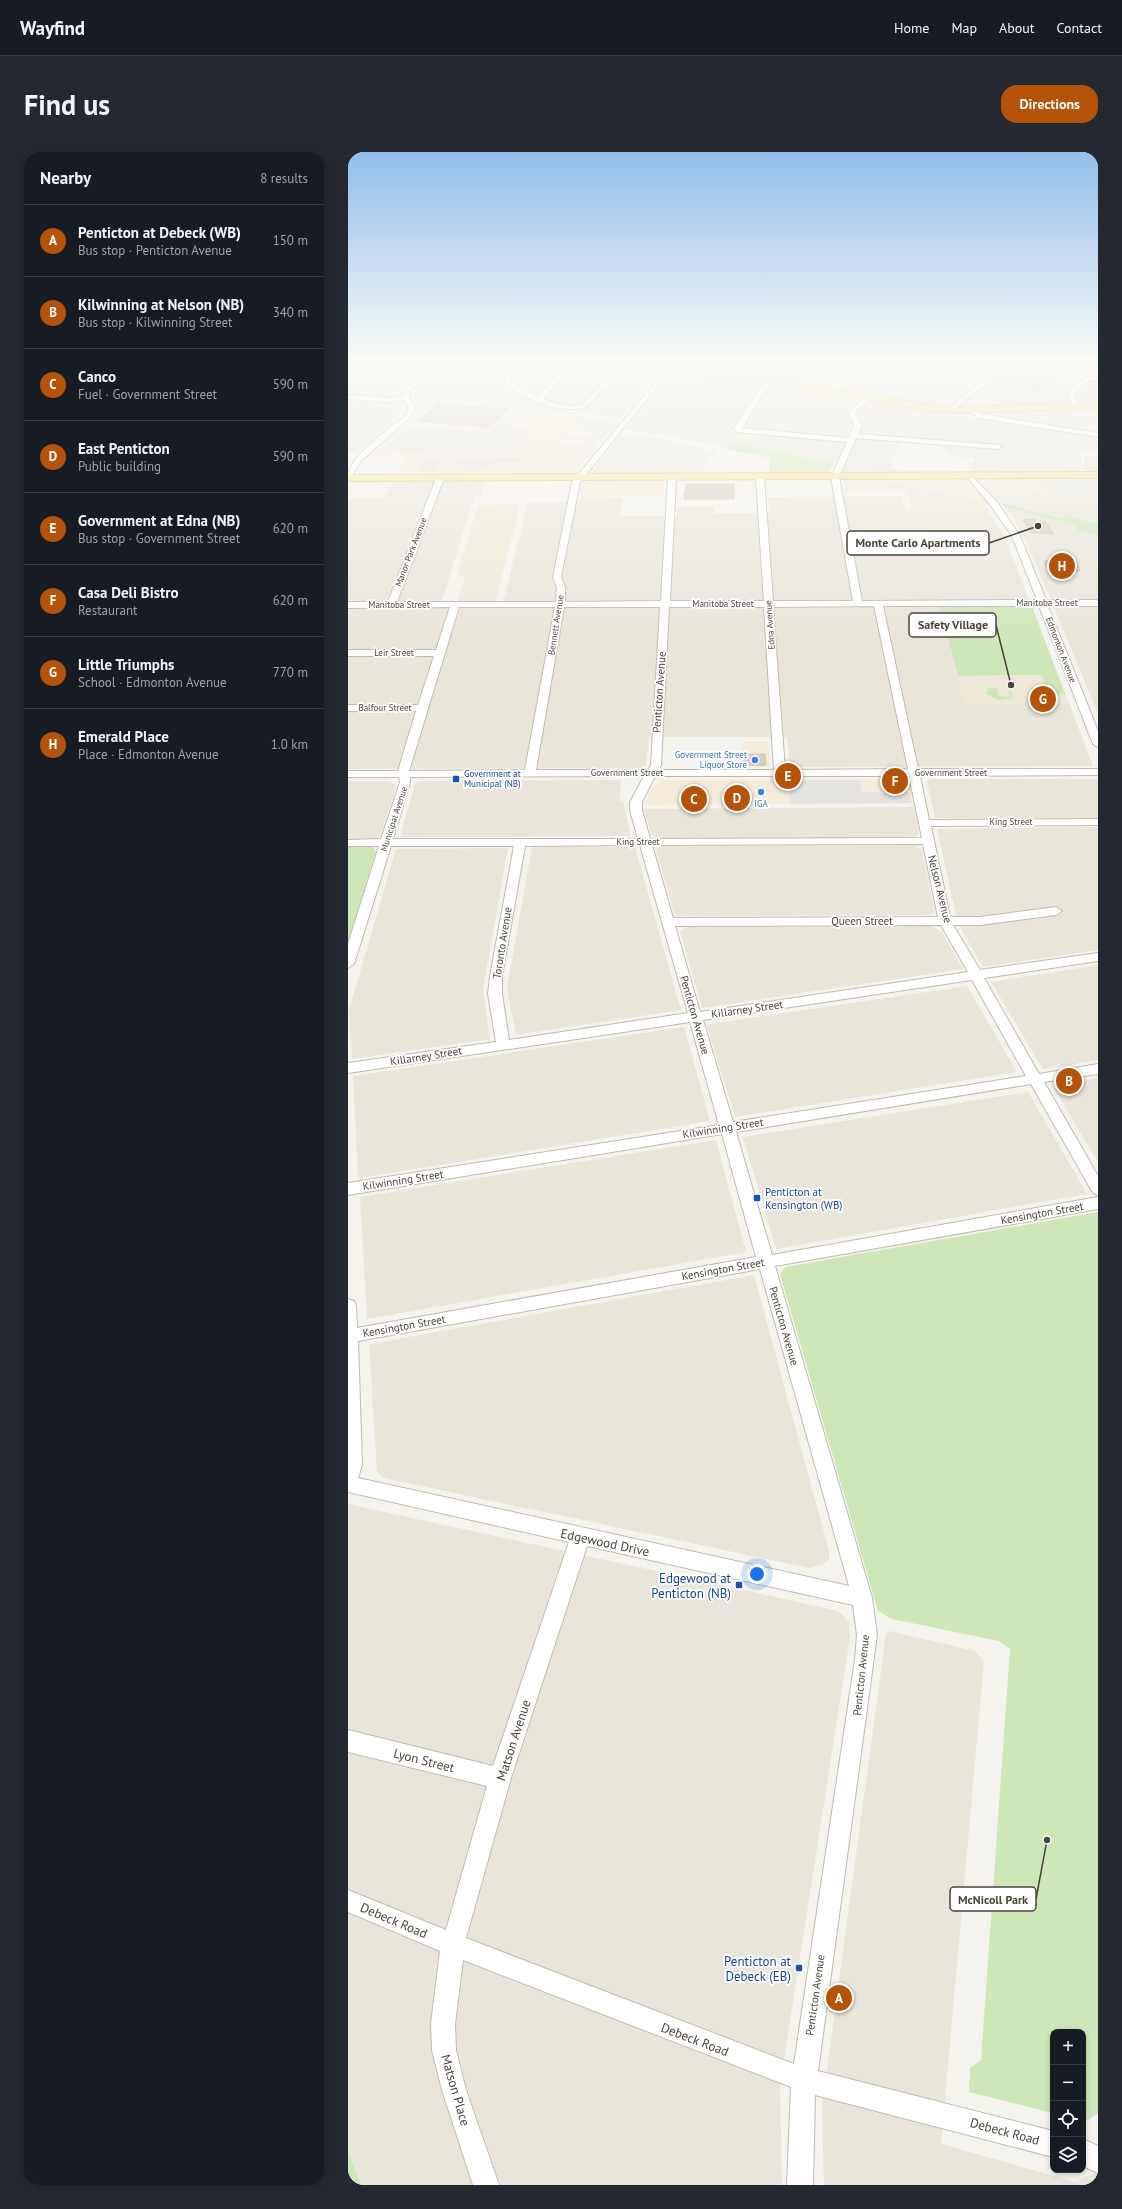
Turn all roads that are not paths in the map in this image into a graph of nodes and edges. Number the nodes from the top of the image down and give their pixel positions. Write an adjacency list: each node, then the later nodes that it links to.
1 (365, 454): 5 (street)
2 (599, 454): 9 (street)
3 (844, 454): 6 (street)
4 (1098, 476): 7 (main road)
5 (348, 477): 8 (main road)
6 (835, 477): 7 (main road); 11 (main road); 17 (street)
7 (971, 477): 12 (street, Edmonton Avenue)
8 (440, 478): 9 (main road); 20 (street, Manor Park Avenue)
9 (579, 478): 10 (main road); 14 (street, Bennett Avenue)
10 (672, 478): 11 (main road); 15 (street, Penticton Avenue)
11 (760, 478): 16 (street, Edna Avenue)
12 (1042, 603): 13 (street, Manitoba Street); 18 (street, Manitoba Street); 26 (street, Edmonton Avenue)
13 (1098, 603)
14 (560, 604): 15 (street, Manitoba Street); 21 (street, Manitoba Street); 33 (street, Bennett Avenue)
15 (665, 604): 16 (street, Manitoba Street); 28 (street, Penticton Avenue)
16 (769, 604): 17 (street, Manitoba Street); 29 (street, Edna Avenue)
17 (858, 604): 18 (street, Manitoba Street)
18 (878, 604): 30 (street, Nelson Avenue)
19 (348, 605): 20 (street, Manitoba Street)
20 (391, 605): 21 (street, Manitoba Street)
21 (455, 605): 23 (street, Municipal Avenue)
22 (348, 653): 23 (street, Leir Street)
23 (440, 653): 25 (street, Municipal Avenue)
24 (348, 708): 25 (street, Balfour Street)
25 (422, 708): 32 (street, Municipal Avenue)
26 (1098, 744)
27 (1098, 772): 30 (street, Government Street)
28 (651, 773): 29 (street, Government Street); 33 (street, Government Street); 38 (street, Penticton Avenue)
29 (780, 773): 30 (street, Government Street)
30 (914, 773): 35 (street, Nelson Avenue)
31 (348, 774): 32 (street, Government Street)
32 (404, 774): 33 (street, Government Street); 36 (street, Municipal Avenue)
33 (530, 774)
34 (1098, 822): 35 (street, King Street)
35 (924, 823): 39 (street, Nelson Avenue)
36 (386, 842): 37 (street, King Street); 40 (street, King Street); 45 (street, Municipal Avenue)
37 (520, 842): 38 (street, King Street); 48 (street, Toronto Avenue)
38 (646, 842): 39 (street, King Street); 43 (street, Penticton Avenue)
39 (928, 842): 42 (street, Nelson Avenue)
40 (348, 843)
41 (1056, 911): 42 (street, Queen Street)
42 (945, 921): 43 (street, Queen Street); 46 (street, Nelson Avenue)
43 (668, 922): 47 (street, Penticton Avenue)
44 (1098, 957): 46 (street, Killarney Street)
45 (348, 964)
46 (976, 975): 47 (street, Killarney Street); 51 (street, Nelson Avenue)
47 (696, 1017): 48 (street, Killarney Street); 52 (street, Penticton Avenue)
48 (503, 1045): 49 (street, Killarney Street)
49 (348, 1068)
50 (1098, 1069): 51 (street, Kilwinning Street)
51 (1035, 1079): 52 (street, Kilwinning Street); 54 (street, Nelson Avenue)
52 (727, 1128): 53 (street, Kilwinning Street); 56 (street, Penticton Avenue)
53 (348, 1188)
54 (1098, 1189)
55 (1098, 1202): 56 (street, Kensington Street)
56 (766, 1262): 58 (street, Kensington Street); 61 (street, Penticton Avenue)
57 (348, 1306): 58 (street)
58 (349, 1336): 59 (street)
59 (348, 1484): 60 (street, Edgewood Drive)
60 (580, 1537): 61 (street, Edgewood Drive); 63 (street, Matson Avenue)
61 (862, 1598): 66 (street, Penticton Avenue)
62 (348, 1741): 63 (street, Lyon Street)
63 (500, 1778): 65 (street, Matson Avenue)
64 (348, 1901): 65 (street, Debeck Road)
65 (453, 1945): 66 (street, Debeck Road); 70 (street, Matson Place)
66 (804, 2080): 67 (street, Debeck Road); 71 (street, Penticton Avenue)
67 (1050, 2143)
68 (1086, 2154): 69 (street)
69 (1098, 2160)
70 (486, 2185)
71 (800, 2185)

